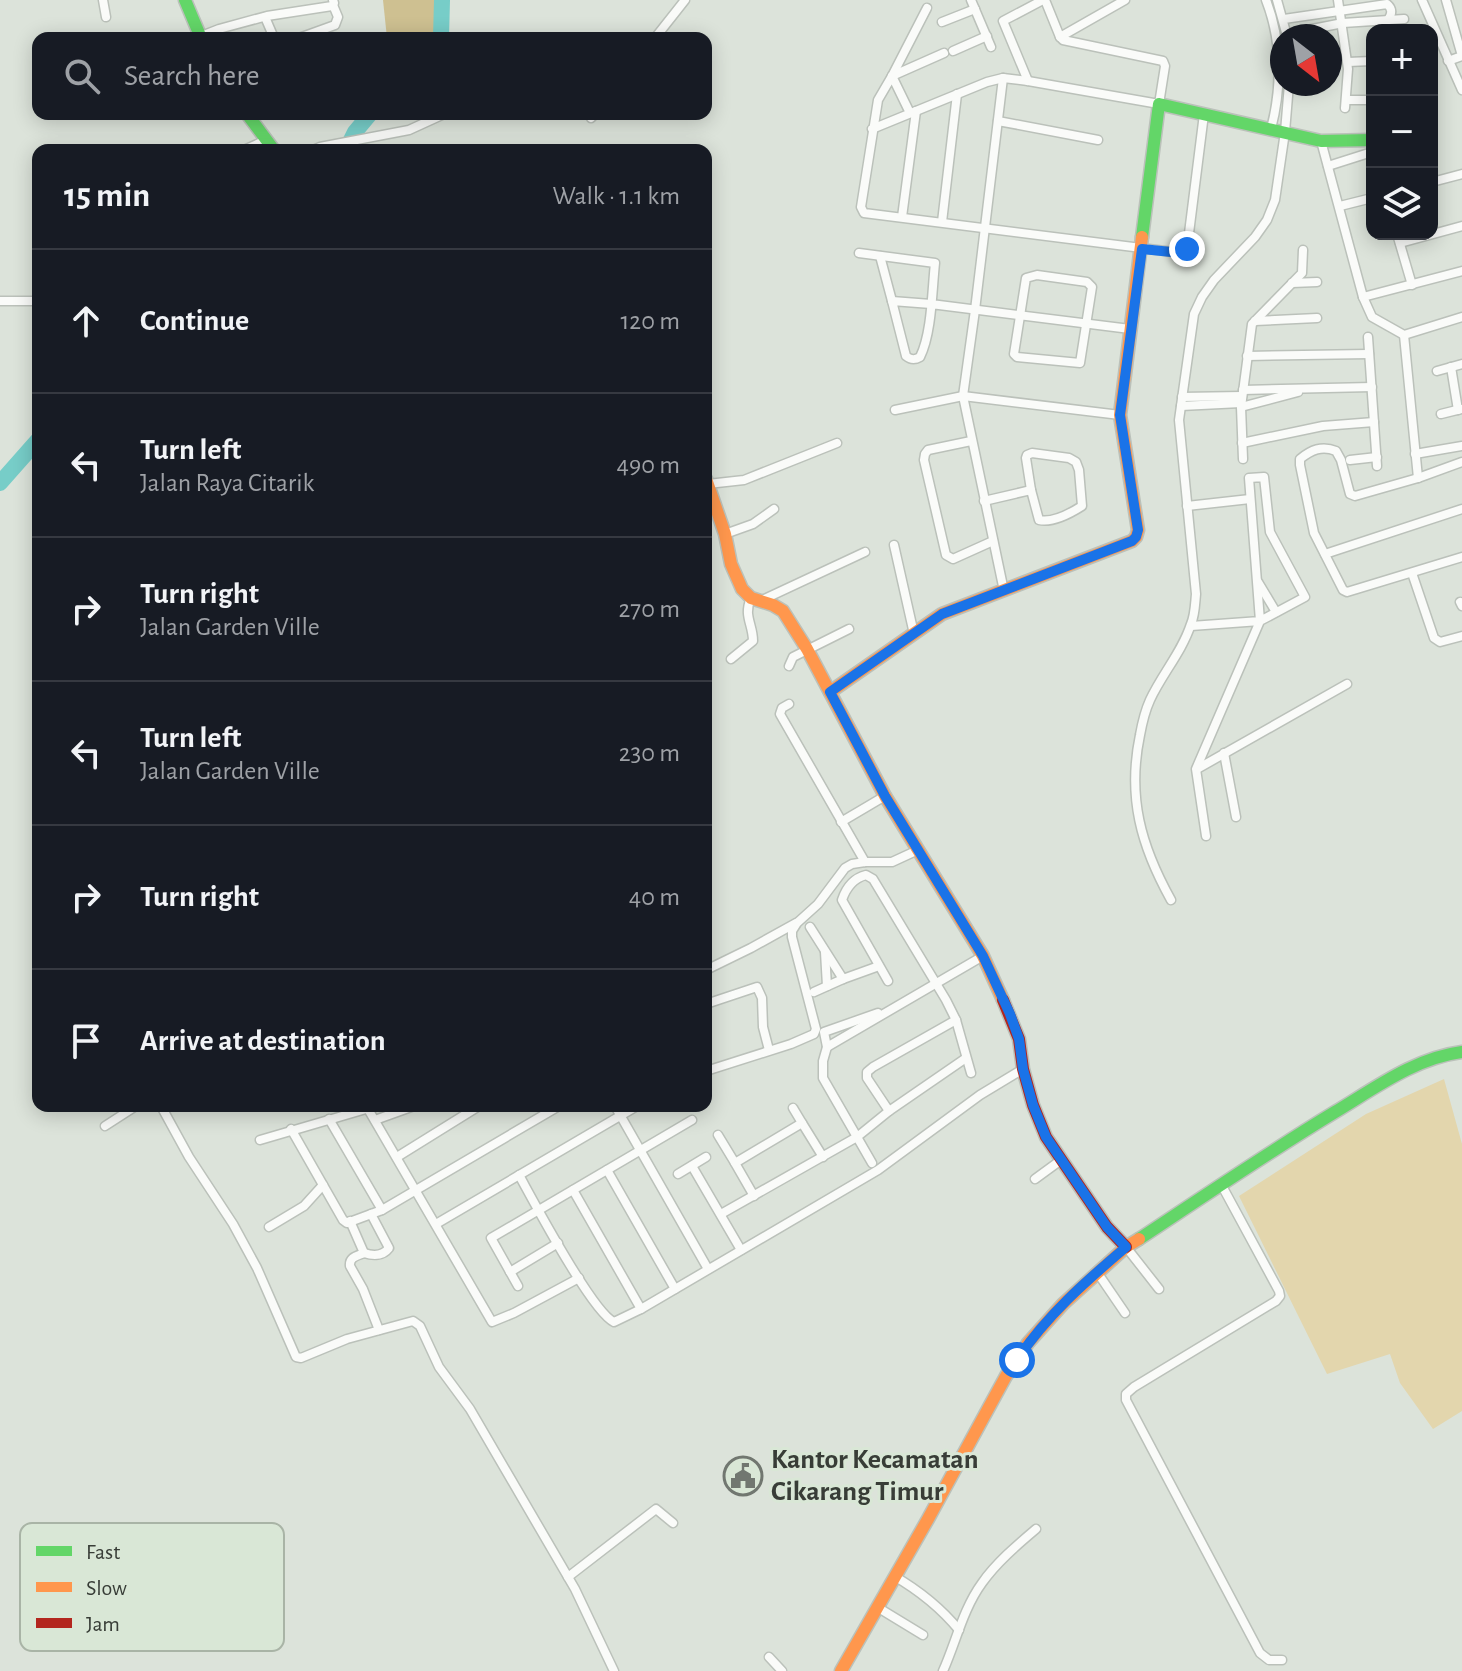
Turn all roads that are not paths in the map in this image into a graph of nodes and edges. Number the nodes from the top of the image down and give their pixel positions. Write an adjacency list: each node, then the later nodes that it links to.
1 (103, 0): 14 (street)
2 (185, 0): 23 (street)
3 (685, 0): 27 (street)
4 (1044, 0): 29 (street); 36 (street)
5 (1125, 0): 29 (street)
6 (1266, 0): 48 (street)
7 (1277, 0): 16 (street)
8 (1422, 0): 32 (street)
9 (1446, 0): 32 (street)
10 (333, 2): 15 (street); 26 (street)
11 (973, 4): 19 (street); 28 (street)
12 (1338, 5): 16 (street); 18 (street); 20 (street)
13 (927, 8): 34 (street)
14 (106, 17)
15 (265, 17): 24 (street); 25 (street)
16 (1284, 19): 21 (street)
17 (1404, 19): 18 (street)
18 (1388, 20): 20 (street)
19 (942, 22)
20 (1343, 23): 22 (street); 33 (street)
21 (1285, 24)
22 (1338, 24)
23 (197, 32)
24 (212, 32)
25 (271, 32)
26 (316, 32)
27 (660, 32)
28 (987, 36): 30 (street); 34 (street)
29 (1060, 37): 41 (street)
30 (991, 47)
31 (1366, 61): 33 (street)
32 (1448, 61): 37 (street)
33 (1348, 62): 40 (street)
34 (892, 76): 42 (street); 47 (street)
35 (1003, 78): 36 (street); 38 (street); 46 (street)
36 (1028, 81): 41 (street)
37 (1462, 90)
38 (957, 94): 42 (street); 62 (street)
39 (1288, 96): 49 (street)
40 (1366, 101)
41 (1159, 104): 43 (street); 67 (street)
42 (913, 112): 47 (street); 61 (street)
43 (1204, 114): 48 (street); 67 (street)
44 (251, 120): 53 (street)
45 (431, 120): 54 (street)
46 (998, 121): 50 (street); 64 (street)
47 (872, 129): 61 (street)
48 (1271, 129): 49 (street)
49 (1285, 132): 52 (street); 98 (street)
50 (1098, 140)
51 (1366, 140): 52 (street)
52 (1321, 141): 56 (street)
53 (269, 144)
54 (338, 144)
55 (1366, 154): 56 (street)
56 (1328, 166): 60 (street)
57 (1462, 174): 58 (street)
58 (1438, 180)
59 (1366, 200): 60 (street)
60 (1340, 206): 75 (street)
61 (902, 217): 62 (street)
62 (942, 222): 64 (street)
63 (1462, 226): 65 (street)
64 (985, 229): 67 (street); 80 (street)
65 (1438, 231)
66 (1399, 240): 74 (street)
67 (1142, 249): 86 (street)
68 (1303, 250): 73 (street)
69 (859, 253): 70 (street)
70 (880, 256): 78 (street); 79 (street)
71 (1462, 271): 74 (street)
72 (1317, 282): 73 (street)
73 (1292, 283): 84 (street)
74 (1412, 285): 75 (street)
75 (1363, 297): 87 (street)
76 (0, 301): 77 (street)
77 (32, 301)
78 (892, 301): 79 (street); 79 (street)
79 (931, 304): 80 (street)
80 (975, 310): 81 (street); 96 (street)
81 (1019, 315): 85 (street); 85 (street); 85 (street)
82 (1462, 317): 87 (street)
83 (1317, 318): 84 (street)
84 (1255, 321): 90 (street)
85 (1088, 323): 86 (street)
86 (1130, 329): 102 (street)
87 (1404, 335): 108 (street)
88 (1368, 337): 89 (street)
89 (1369, 354): 90 (street); 94 (street)
90 (1247, 356): 97 (street)
91 (1462, 364): 92 (street)
92 (1451, 367): 93 (street); 100 (street)
93 (1437, 371)
94 (1372, 387): 95 (street); 103 (street)
95 (1311, 389): 97 (street); 97 (street)
96 (963, 396): 99 (street); 102 (street); 104 (street)
97 (1242, 399): 98 (street); 106 (street)
98 (1182, 401): 117 (street)
99 (895, 410)
100 (1460, 410): 101 (street)
101 (1441, 414)
102 (1120, 415): 129 (street)
103 (1374, 422): 106 (street); 110 (street)
104 (971, 441): 116 (street); 122 (street)
105 (837, 443): 113 (street)
106 (1242, 443): 109 (street)
107 (1462, 446): 108 (street)
108 (1415, 454): 112 (street)
109 (1243, 459)
110 (1350, 460)
111 (1462, 462): 112 (street)
112 (1418, 478): 125 (street)
113 (712, 482)
114 (1031, 490): 114 (street); 116 (street)
115 (1250, 499): 117 (street); 128 (street); 131 (street)
116 (984, 501): 122 (street)
117 (1187, 506): 133 (street)
118 (712, 507): 121 (street)
119 (774, 509): 121 (street)
120 (1462, 509): 125 (street)
121 (725, 534): 130 (street)
122 (993, 541): 129 (street)
123 (894, 545): 135 (street)
124 (865, 552): 130 (street)
125 (1325, 554): 127 (street)
126 (1462, 557): 127 (street)
127 (1412, 573): 136 (street)
128 (1257, 578): 131 (street); 132 (street)
129 (1004, 591): 135 (street)
130 (755, 600): 137 (street); 138 (street)
131 (1276, 612): 132 (street)
132 (1260, 621): 133 (street); 144 (street)
133 (1191, 626): 151 (street)
134 (849, 629): 137 (street)
135 (914, 634): 141 (street)
136 (1462, 636)
137 (807, 649): 139 (street); 141 (street)
138 (731, 659)
139 (789, 666)
140 (1347, 684): 143 (street)
141 (830, 692): 145 (street)
142 (789, 704): 147 (street)
143 (1224, 753): 144 (street); 146 (street)
144 (1196, 769): 148 (street)
145 (885, 796): 147 (street); 149 (street)
146 (1236, 817)
147 (841, 822): 150 (street)
148 (1206, 836)
149 (918, 850): 150 (street); 155 (street)
150 (865, 862): 152 (street)
151 (1171, 900)
152 (797, 923): 157 (street); 167 (street)
153 (810, 927): 154 (street)
154 (825, 951): 158 (street); 161 (street)
155 (983, 956): 160 (street); 171 (street)
156 (879, 966): 158 (street); 159 (street); 160 (street)
157 (712, 967)
158 (843, 979): 161 (street)
159 (888, 981)
160 (936, 984): 164 (street); 165 (street)
161 (827, 986): 162 (street)
162 (814, 992)
163 (712, 1002): 167 (street)
164 (901, 1004): 166 (street); 166 (street)
165 (956, 1020): 169 (street); 174 (street)
166 (827, 1047): 192 (street)
167 (769, 1050): 170 (street)
168 (1462, 1052): 206 (street)
169 (966, 1058): 172 (street); 174 (street)
170 (712, 1069)
171 (1023, 1069): 198 (street); 220 (street)
172 (971, 1073)
173 (793, 1108): 188 (street)
174 (889, 1111): 192 (street)
175 (127, 1112): 189 (street)
176 (164, 1112): 231 (street)
177 (356, 1112): 185 (street)
178 (369, 1112): 186 (street)
179 (397, 1112): 186 (street)
180 (469, 1112): 195 (street)
181 (549, 1112): 208 (street)
182 (618, 1112): 184 (street)
183 (626, 1112): 184 (street)
184 (620, 1115): 194 (street); 204 (street)
185 (329, 1119): 190 (street); 211 (street)
186 (375, 1120): 195 (street)
187 (692, 1120): 194 (street)
188 (802, 1123): 197 (street); 199 (street)
189 (105, 1126)
190 (291, 1129): 193 (street); 207 (street)
191 (718, 1135): 199 (street)
192 (857, 1137): 197 (street); 200 (street)
193 (260, 1140)
194 (640, 1152): 202 (street); 222 (street)
195 (397, 1157): 208 (street)
196 (706, 1157): 201 (street)
197 (823, 1157): 210 (street)
198 (1061, 1160): 205 (street); 219 (street)
199 (735, 1163): 210 (street)
200 (872, 1163)
201 (692, 1166): 203 (street); 214 (street)
202 (607, 1170): 209 (street); 227 (street)
203 (678, 1174)
204 (519, 1175): 212 (street); 216 (street)
205 (1035, 1179)
206 (1221, 1184): 219 (street); 240 (street)
207 (323, 1185): 215 (street); 217 (street)
208 (416, 1190): 211 (street); 216 (street)
209 (573, 1190): 212 (street); 229 (street)
210 (754, 1196): 214 (street)
211 (382, 1210): 213 (street)
212 (539, 1210): 218 (street); 223 (street)
213 (371, 1214): 215 (street); 221 (street)
214 (721, 1214): 220 (street)
215 (350, 1221): 221 (street)
216 (436, 1224): 225 (street)
217 (269, 1227)
218 (558, 1243): 223 (street); 225 (street)
219 (1126, 1247): 224 (street); 228 (street)
220 (741, 1250): 222 (street)
221 (364, 1253): 231 (street)
222 (708, 1269): 227 (street)
223 (510, 1272): 226 (street)
224 (1097, 1272): 230 (street); 234 (street)
225 (579, 1278): 229 (street)
226 (518, 1286)
227 (675, 1289): 229 (street)
228 (1159, 1289)
229 (641, 1309)
230 (1125, 1313)
231 (379, 1330): 235 (street)
232 (673, 1523): 235 (street)
233 (1036, 1529): 237 (street)
234 (894, 1576): 236 (street); 237 (street)
235 (568, 1577): 241 (street)
236 (877, 1607): 238 (street); 243 (street)
237 (959, 1630): 244 (street)
238 (923, 1635)
239 (769, 1657): 242 (street)
240 (1282, 1660)
241 (614, 1671)
242 (782, 1671)
243 (841, 1671)
244 (943, 1671)

